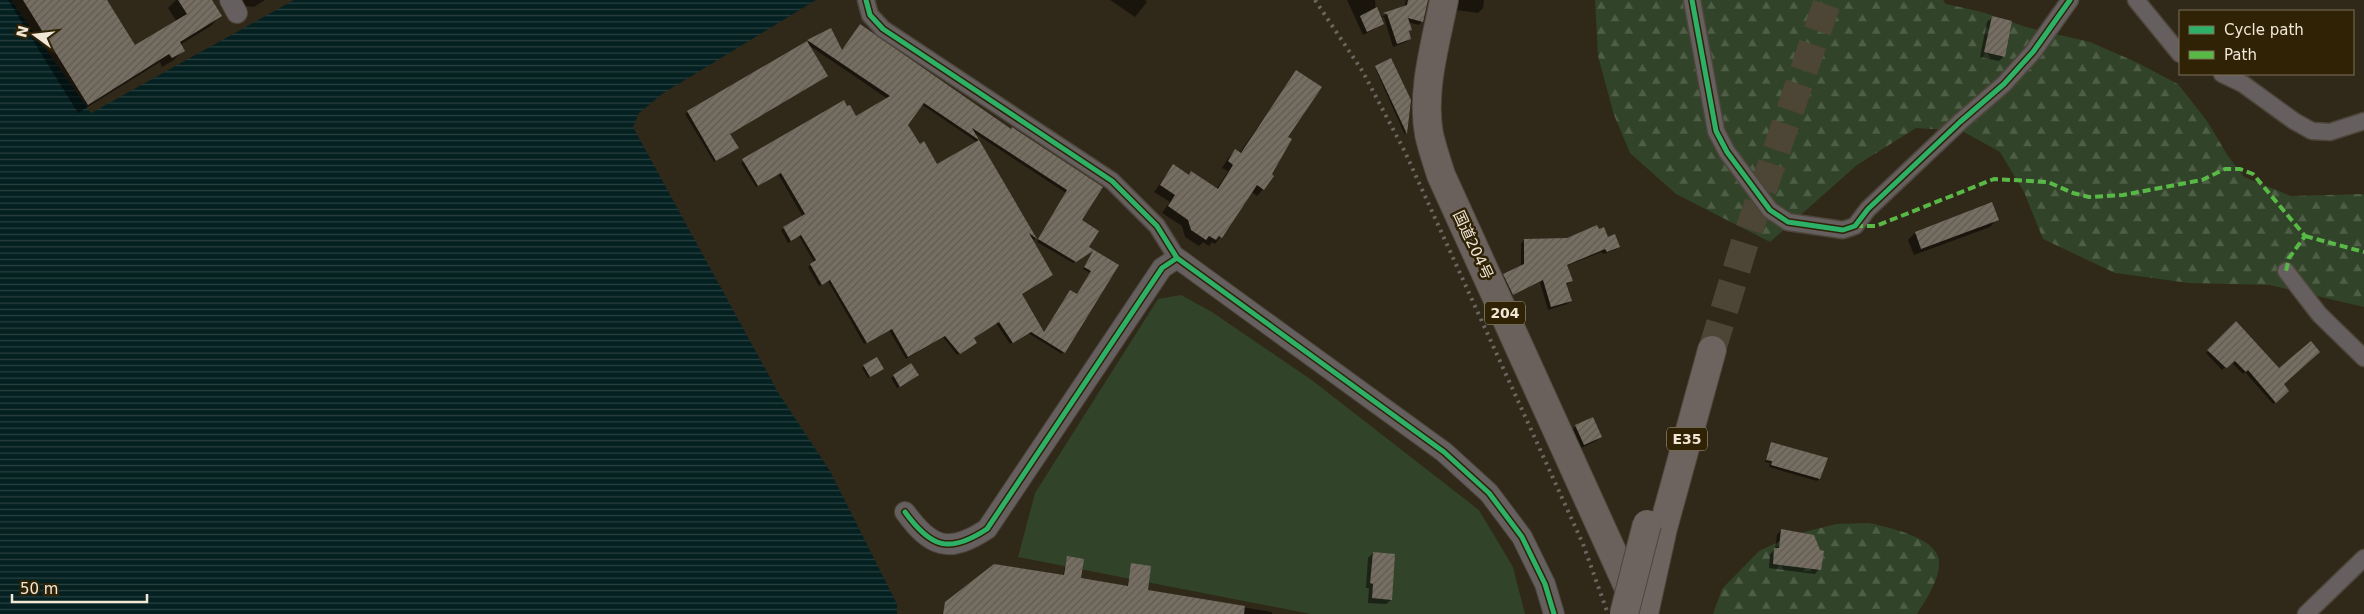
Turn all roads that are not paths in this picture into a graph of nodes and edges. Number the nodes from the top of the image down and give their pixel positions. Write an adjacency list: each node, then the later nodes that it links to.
1 (866, 0): 9 (street)
2 (1444, 0): 18 (highway, 国道204号 / 204)
3 (1692, 0): 4 (street)
4 (2070, 0)
5 (2136, 0): 6 (street)
6 (2179, 53)
7 (2224, 75): 8 (street)
8 (2364, 121)
9 (1177, 258): 13 (street); 16 (street)
10 (2286, 271): 12 (street)
11 (1704, 348): 14 (highway, E35)
12 (2364, 358)
13 (905, 512)
14 (1655, 526): 17 (highway, E35, bridge); 18 (highway, E35)
15 (2364, 558): 19 (street)
16 (1554, 614)
17 (1624, 614)
18 (1642, 614)
19 (2306, 614)

